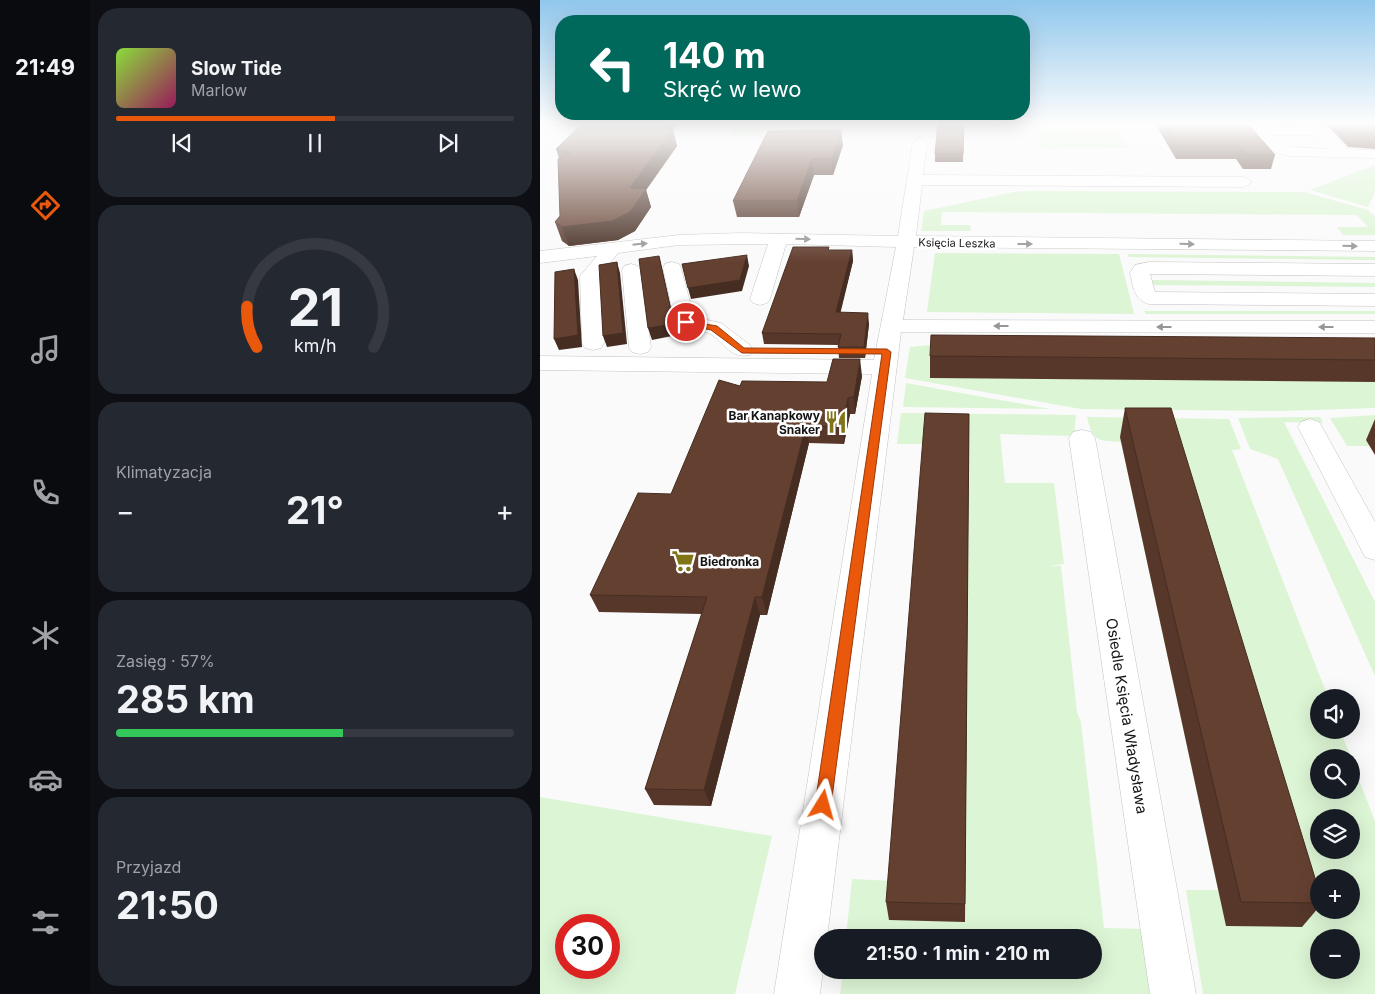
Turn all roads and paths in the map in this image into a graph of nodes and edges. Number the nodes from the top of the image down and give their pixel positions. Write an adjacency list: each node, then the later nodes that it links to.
1 (916, 169): 2 (street)
2 (914, 180): 3 (street); 5 (street)
3 (1244, 182)
4 (779, 239): 5 (street, Księcia Leszka, one-way to 5); 7 (street, Księcia Leszka, one-way to 4); 12 (street)
5 (906, 241): 6 (street, Księcia Leszka, one-way to 6); 14 (street)
6 (1375, 246)
7 (613, 248): 8 (street, Księcia Leszka); 16 (street)
8 (540, 257)
9 (672, 268): 18 (street)
10 (631, 270): 17 (street)
11 (1375, 270): 13 (street)
12 (760, 299)
13 (1375, 300)
14 (892, 326): 15 (street, one-way to 14); 19 (street)
15 (1375, 327)
16 (593, 343)
17 (640, 347): 18 (street); 21 (street)
18 (742, 350): 19 (street)
19 (885, 359): 21 (street); 25 (street)
20 (540, 363): 21 (street)
21 (608, 364)
22 (1310, 427): 24 (street)
23 (1082, 438): 26 (street, Osiedle Księcia Władysława)
24 (1375, 549)
25 (797, 994)
26 (1173, 994)

